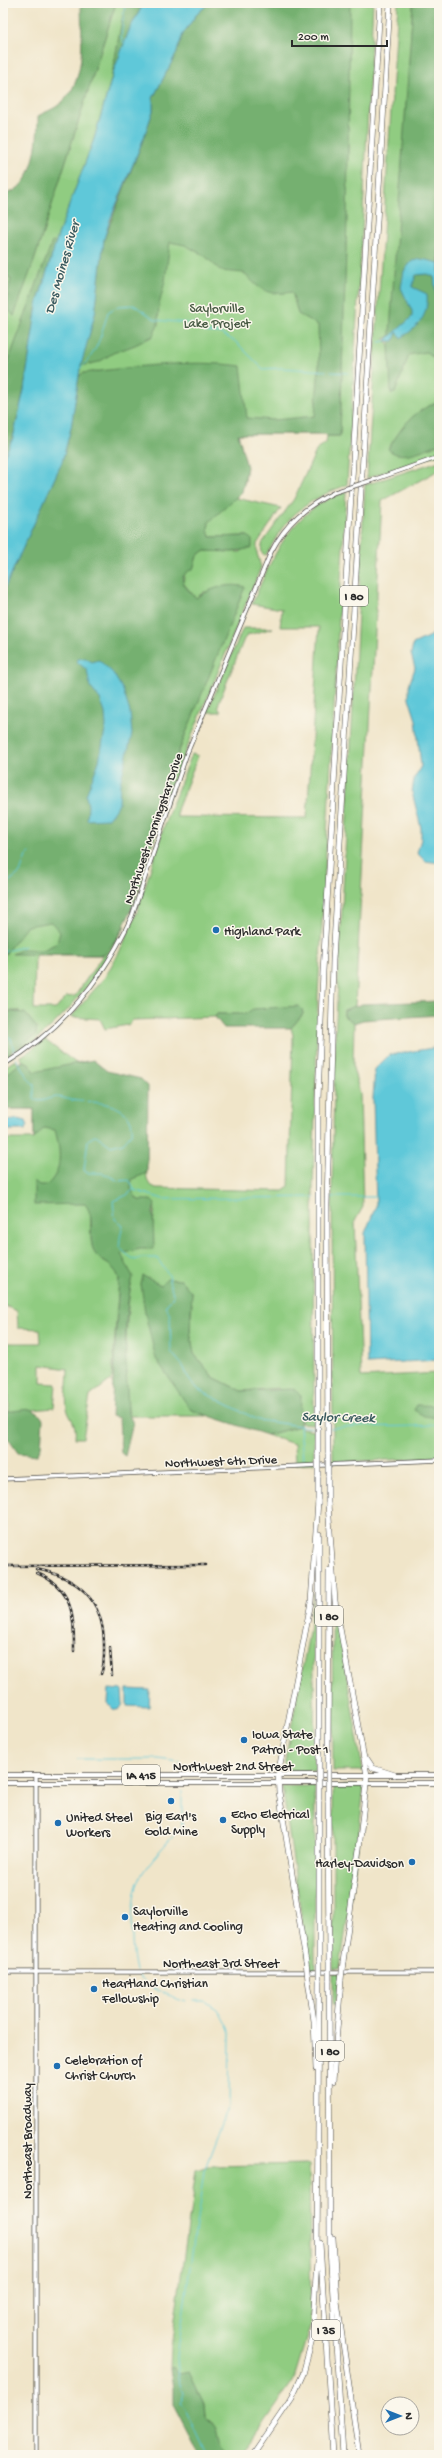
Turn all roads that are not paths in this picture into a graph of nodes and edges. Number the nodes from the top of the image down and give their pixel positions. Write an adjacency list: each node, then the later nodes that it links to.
1 (380, 3): 7 (highway, I 80, bridge)
2 (390, 3): 8 (highway, I 80, bridge)
3 (439, 457): 4 (main road, Northwest Morningstar Drive, bridge)
4 (3, 1065)
5 (439, 1460): 6 (main road, Northwest 6th Drive)
6 (3, 1479)
7 (318, 1501): 12 (highway); 24 (highway, I 80, bridge)
8 (328, 1504): 9 (highway); 25 (highway, I 80, bridge)
9 (364, 1749): 13 (highway); 14 (highway)
10 (3, 1775): 11 (main road, Northwest 2nd Street / IA 415)
11 (36, 1775): 12 (main road, Northwest 2nd Street / IA 415); 17 (main road, Northeast Broadway)
12 (278, 1775): 13 (main road, Northwest 2nd Street / IA 415); 20 (highway)
13 (367, 1775): 14 (main road, Northwest 2nd Street / IA 415); 18 (highway)
14 (395, 1775): 15 (main road, Northwest 2nd Street / IA 415)
15 (439, 1775)
16 (3, 1783): 17 (main road, Northwest 2nd Street / IA 415)
17 (35, 1783): 20 (main road, Northwest 2nd Street / IA 415); 22 (main road, Northeast Broadway)
18 (367, 1783): 19 (main road, Northwest 2nd Street / IA 415); 20 (main road, Northwest 2nd Street / IA 415); 25 (highway, bridge)
19 (439, 1783)
20 (278, 1784): 26 (highway, bridge)
21 (3, 1972): 22 (main road, Northeast 3rd Street)
22 (36, 1972): 23 (main road, Northeast 3rd Street); 29 (main road, Northeast Broadway)
23 (439, 1972)
24 (319, 1979): 26 (highway, I 35)
25 (330, 2122): 27 (highway, I 80)
26 (319, 2124): 28 (highway, I 35)
27 (330, 2205): 32 (highway, I 80); 33 (highway)
28 (318, 2206): 30 (highway); 31 (highway, I 35)
29 (36, 2455)
30 (253, 2455)
31 (334, 2455)
32 (343, 2455)
33 (359, 2455)

